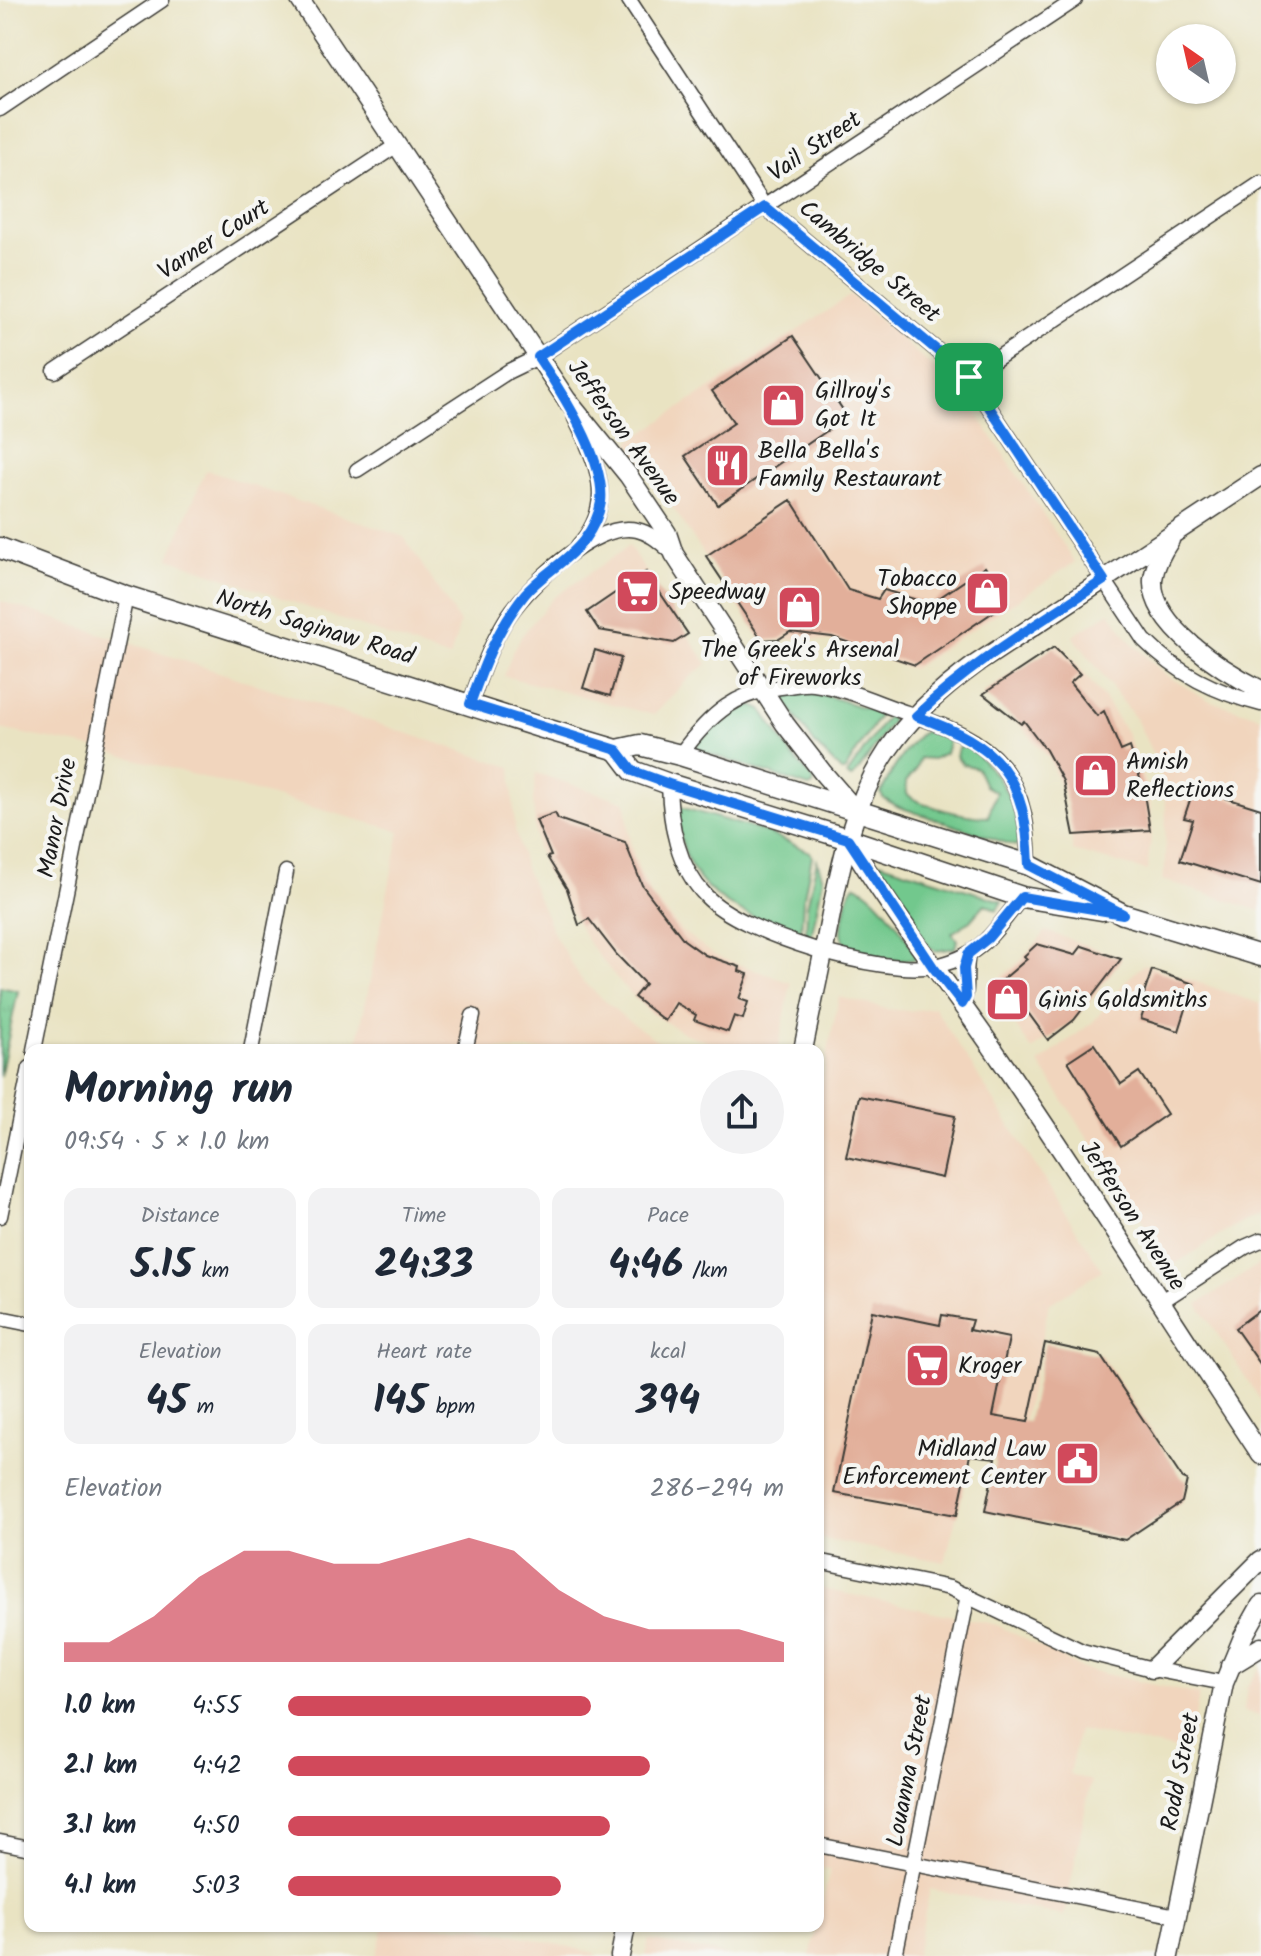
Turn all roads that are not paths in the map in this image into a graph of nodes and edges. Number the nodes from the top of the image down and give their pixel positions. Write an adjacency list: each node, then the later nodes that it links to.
1 (162, 0): 5 (street)
2 (300, 0): 6 (street, Jefferson Avenue)
3 (629, 0): 8 (street, Cambridge Street)
4 (1075, 0): 8 (street, Vail Street)
5 (0, 109)
6 (397, 145): 9 (street, Jefferson Avenue); 10 (street, Varner Court)
7 (1261, 183): 11 (street)
8 (765, 207): 9 (street, Vail Street); 11 (street, Cambridge Street)
9 (538, 357): 12 (street, Jefferson Avenue); 13 (street, Vail Street)
10 (55, 371)
11 (969, 377): 19 (street, Cambridge Street)
12 (567, 400): 17 (street, Jefferson Avenue); 18 (street)
13 (357, 470)
14 (1261, 476): 15 (street)
15 (1174, 534): 19 (street); 22 (street)
16 (0, 548): 20 (main road, North Saginaw Road)
17 (674, 554): 18 (street); 21 (street, Jefferson Avenue)
18 (567, 558): 23 (street)
19 (1104, 580): 24 (street, Cambridge Street); 25 (street)
20 (126, 596): 23 (main road, North Saginaw Road); 41 (street, Manor Drive)
21 (762, 688): 25 (street); 27 (street); 29 (street, Jefferson Avenue)
22 (1261, 690)
23 (470, 704): 26 (main road, North Saginaw Road)
24 (1261, 704)
25 (916, 716): 29 (street); 31 (street)
26 (617, 750): 27 (main road, North Saginaw Road); 28 (main road, North Saginaw Road)
27 (680, 755): 29 (main road, North Saginaw Road)
28 (669, 784): 30 (main road, North Saginaw Road); 35 (street)
29 (856, 811): 30 (street); 31 (main road, North Saginaw Road)
30 (848, 839): 33 (main road, North Saginaw Road); 35 (street); 38 (street, Jefferson Avenue)
31 (1029, 865): 34 (main road, North Saginaw Road)
32 (286, 872): 42 (street)
33 (1022, 897): 34 (main road, North Saginaw Road); 36 (street)
34 (1123, 914): 37 (main road)
35 (824, 950): 38 (street); 44 (street)
36 (968, 954): 38 (street); 39 (street)
37 (1261, 956)
38 (933, 967): 39 (street, Jefferson Avenue)
39 (962, 1004): 48 (street, Jefferson Avenue)
40 (473, 1016): 43 (street)
41 (35, 1044)
42 (252, 1044)
43 (466, 1044)
44 (804, 1044)
45 (24, 1098): 46 (street)
46 (0, 1216)
47 (1261, 1240): 48 (street)
48 (1160, 1302): 51 (street, Jefferson Avenue)
49 (0, 1318): 50 (street)
50 (24, 1323)
51 (1261, 1455)
52 (1261, 1560): 57 (street)
53 (824, 1562): 54 (street)
54 (968, 1595): 57 (street); 62 (street, Louanna Street)
55 (1261, 1605): 58 (street, Rodd Street)
56 (1261, 1647): 58 (street)
57 (1152, 1669): 58 (street)
58 (1227, 1674): 63 (street, Rodd Street)
59 (0, 1842): 61 (street)
60 (824, 1846): 62 (street)
61 (24, 1847)
62 (913, 1864): 63 (street); 66 (street, Louanna Street)
63 (1177, 1916): 67 (street, Rodd Street)
64 (625, 1932): 65 (street)
65 (620, 1956)
66 (895, 1956)
67 (1169, 1956)

